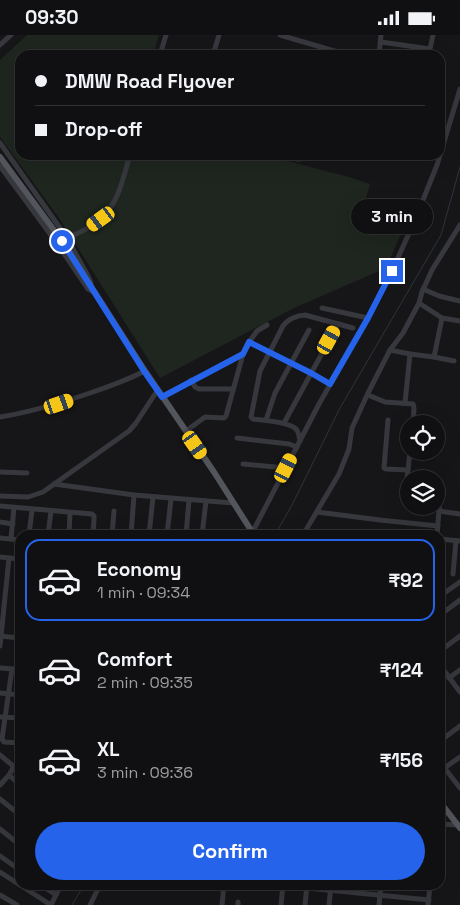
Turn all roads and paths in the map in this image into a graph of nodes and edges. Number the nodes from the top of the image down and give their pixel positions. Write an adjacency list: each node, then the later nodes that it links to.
1 (11, 35): 9 (street)
2 (166, 35): 10 (street)
3 (218, 35): 11 (street)
4 (280, 35): 7 (street)
5 (381, 35): 8 (street)
6 (433, 35): 15 (street)
7 (294, 37): 12 (street)
8 (381, 42): 13 (street); 14 (street)
9 (0, 45)
10 (161, 50)
11 (214, 50)
12 (325, 50)
13 (380, 50)
14 (419, 50)
15 (429, 50)
16 (460, 89): 17 (street)
17 (445, 139)
18 (0, 143): 24 (street)
19 (0, 157): 26 (main road)
20 (129, 160): 24 (street)
21 (439, 160): 30 (street)
22 (0, 166): 26 (street)
23 (460, 225): 25 (street)
24 (67, 238): 26 (street)
25 (423, 289): 27 (street); 28 (street)
26 (94, 292): 45 (main road)
27 (460, 301)
28 (418, 303): 31 (street); 38 (street)
29 (322, 308): 30 (street)
30 (368, 318): 48 (street)
31 (442, 318): 32 (street); 42 (street)
32 (460, 321)
33 (338, 324): 35 (street); 39 (street); 46 (street)
34 (267, 325): 37 (street)
35 (352, 327)
36 (309, 330): 44 (street)
37 (249, 342): 39 (street); 40 (street)
38 (390, 351): 41 (street); 51 (street)
39 (270, 353): 44 (street); 56 (street)
40 (243, 354): 47 (street); 49 (street)
41 (410, 354): 42 (street); 53 (street)
42 (434, 357): 43 (street)
43 (454, 361)
44 (291, 363): 46 (street); 56 (street)
45 (144, 371): 50 (main road); 55 (street)
46 (311, 373): 48 (street); 58 (street)
47 (191, 380): 49 (street); 52 (street)
48 (330, 384): 61 (street)
49 (233, 389): 59 (street)
50 (157, 391): 52 (main road); 69 (street)
51 (368, 395): 53 (street); 82 (street)
52 (162, 397): 59 (main road)
53 (405, 403): 54 (street)
54 (413, 415)
55 (0, 417)
56 (266, 420): 58 (street)
57 (388, 420): 66 (street)
58 (284, 423): 61 (street)
59 (186, 431): 76 (main road)
60 (237, 438): 62 (street)
61 (300, 441): 62 (street)
62 (297, 447): 65 (street)
63 (409, 460): 66 (street)
64 (243, 463): 65 (street)
65 (286, 468): 101 (street)
66 (408, 470)
67 (0, 472): 68 (street)
68 (27, 473)
69 (54, 484): 70 (street); 71 (street)
70 (134, 495): 72 (street); 95 (street)
71 (0, 496)
72 (153, 497): 73 (street); 96 (street)
73 (170, 499): 74 (street); 97 (street)
74 (189, 500): 75 (street); 98 (street)
75 (206, 501): 76 (street); 99 (street)
76 (234, 503): 100 (main road)
77 (0, 507): 78 (street)
78 (14, 508): 79 (street); 88 (street)
79 (32, 510): 80 (street); 90 (street)
80 (51, 511): 84 (street); 91 (street)
81 (114, 511): 94 (street)
82 (317, 512): 89 (street); 102 (street)
83 (445, 512): 85 (street)
84 (70, 513): 92 (street); 93 (street)
85 (460, 514)
86 (439, 515): 89 (street)
87 (0, 522): 88 (street)
88 (12, 524): 105 (street)
89 (438, 526): 103 (street)
90 (30, 530)
91 (49, 530)
92 (69, 530)
93 (93, 530)
94 (112, 530)
95 (131, 530)
96 (150, 530)
97 (167, 530)
98 (186, 530)
99 (203, 530)
100 (250, 530)
101 (254, 530)
102 (306, 530)
103 (438, 530)
104 (0, 538): 105 (street)
105 (11, 539): 106 (street)
106 (15, 539)
107 (445, 540): 108 (street)
108 (458, 541): 112 (street)
109 (0, 557): 110 (street)
110 (9, 558): 111 (street); 117 (street)
111 (15, 559)
112 (453, 574)
113 (460, 582): 114 (street)
114 (445, 592)
115 (460, 601): 116 (street)
116 (445, 612)
117 (1, 636): 119 (street); 120 (street)
118 (460, 636): 121 (street)
119 (15, 637)
120 (0, 646)
121 (445, 647)
122 (0, 668): 123 (street)
123 (15, 669)
124 (460, 669): 127 (street)
125 (445, 672): 127 (street)
126 (15, 673): 130 (street)
127 (450, 678): 128 (street)
128 (459, 690)
129 (0, 693): 130 (street)
130 (9, 694): 131 (street); 132 (street)
131 (15, 695)
132 (2, 717): 133 (street); 136 (street)
133 (15, 718)
134 (460, 726): 135 (street)
135 (445, 737)
136 (1, 739): 137 (street)
137 (15, 743)
138 (0, 755): 142 (street)
139 (460, 757): 140 (street)
140 (445, 767)
141 (445, 772): 145 (street)
142 (8, 775): 143 (street); 144 (street)
143 (15, 781)
144 (0, 785)
145 (460, 788)
146 (0, 799): 148 (street)
147 (445, 809): 150 (main road)
148 (15, 811)
149 (445, 825): 150 (street)
150 (459, 827)
151 (0, 829): 152 (street)
152 (15, 841)
153 (0, 856): 154 (street)
154 (15, 866)
155 (0, 872): 156 (street)
156 (15, 882)
157 (28, 890): 173 (street)
158 (48, 890): 169 (street)
159 (58, 890): 169 (street)
160 (98, 890): 174 (street)
161 (224, 890): 175 (street)
162 (282, 890): 176 (street)
163 (307, 890): 177 (street)
164 (331, 890): 178 (street)
165 (345, 890): 170 (street)
166 (380, 890): 170 (street)
167 (429, 890): 171 (street)
168 (0, 895): 172 (street)
169 (56, 895): 173 (street)
170 (380, 895): 171 (street); 179 (street)
171 (428, 903)
172 (17, 905)
173 (51, 905)
174 (90, 905)
175 (222, 905)
176 (281, 905)
177 (305, 905)
178 (329, 905)
179 (379, 905)

